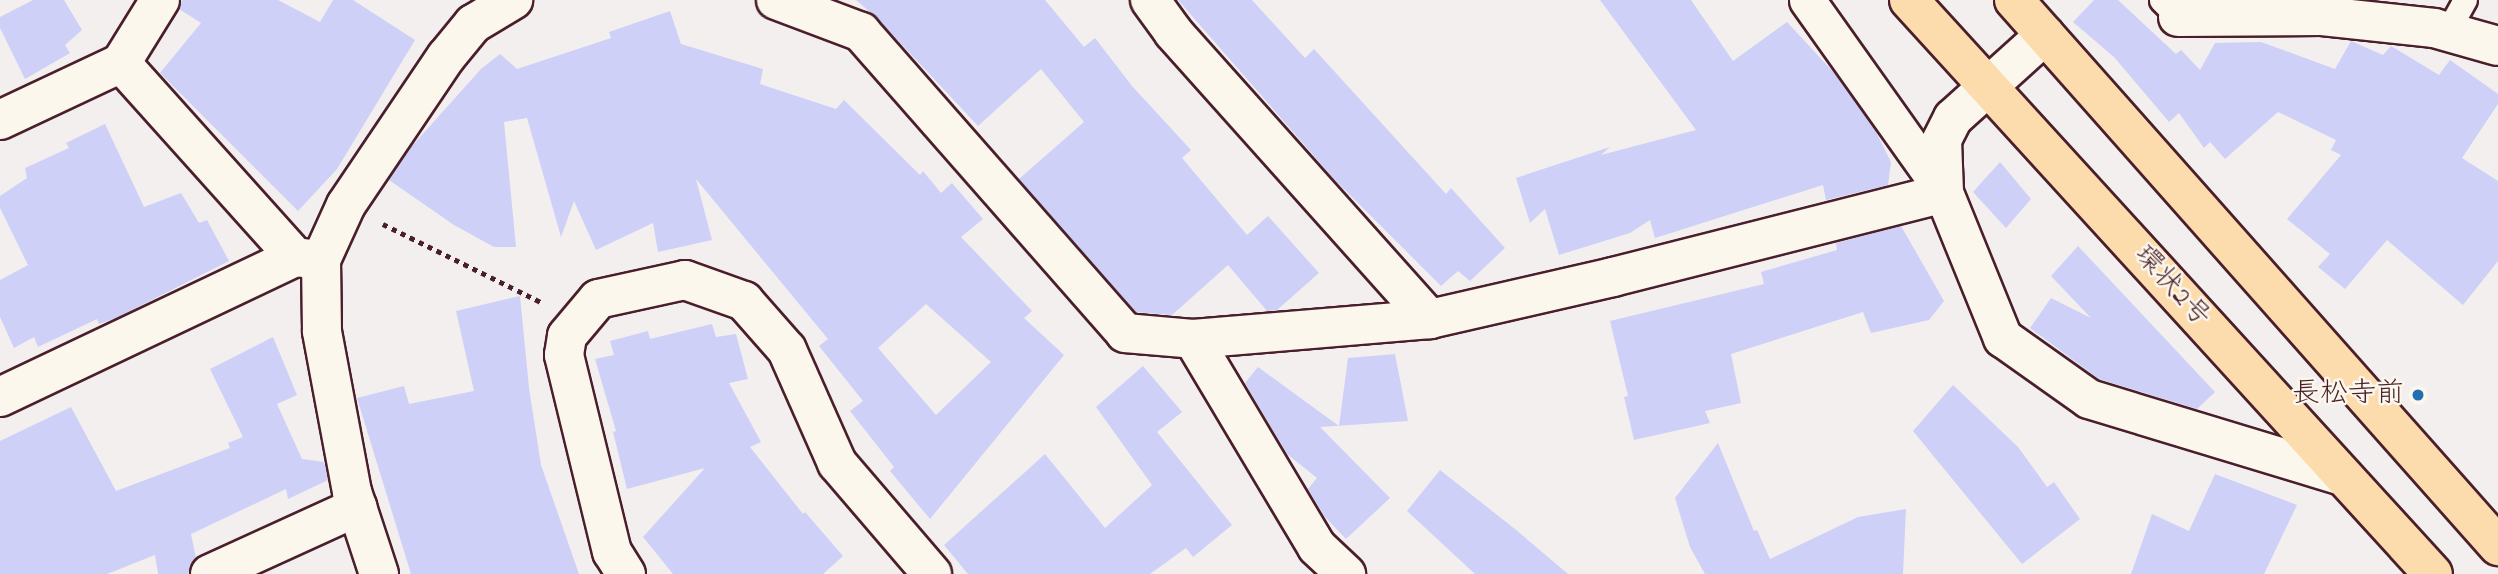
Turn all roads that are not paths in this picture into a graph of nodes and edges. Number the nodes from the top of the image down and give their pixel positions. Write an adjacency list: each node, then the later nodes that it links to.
1 (160, 0): 12 (street)
2 (513, 0): 16 (street)
3 (776, 0): 18 (street)
4 (1150, 0): 17 (street)
5 (1807, 0): 15 (street)
6 (1909, 0): 13 (main road, 環状2号)
7 (2014, 0): 10 (main road)
8 (2169, 8): 9 (street)
9 (2456, 16): 11 (street)
10 (2045, 35): 13 (street); 22 (main road)
11 (2498, 46)
12 (121, 63): 14 (street); 16 (street)
13 (1989, 87): 15 (street); 20 (main road, 環状2号)
14 (0, 120)
15 (1944, 192): 17 (street); 20 (street)
16 (308, 259): 19 (street); 21 (street)
17 (1430, 319): 18 (street)
18 (1193, 340): 27 (street)
19 (0, 397)
20 (2342, 476): 28 (main road, 環状2号)
21 (357, 507): 23 (street); 24 (street)
22 (2498, 546)
23 (210, 574)
24 (379, 574)
25 (626, 574): 26 (street)
26 (932, 574)
27 (1346, 574)
28 (2433, 574)

